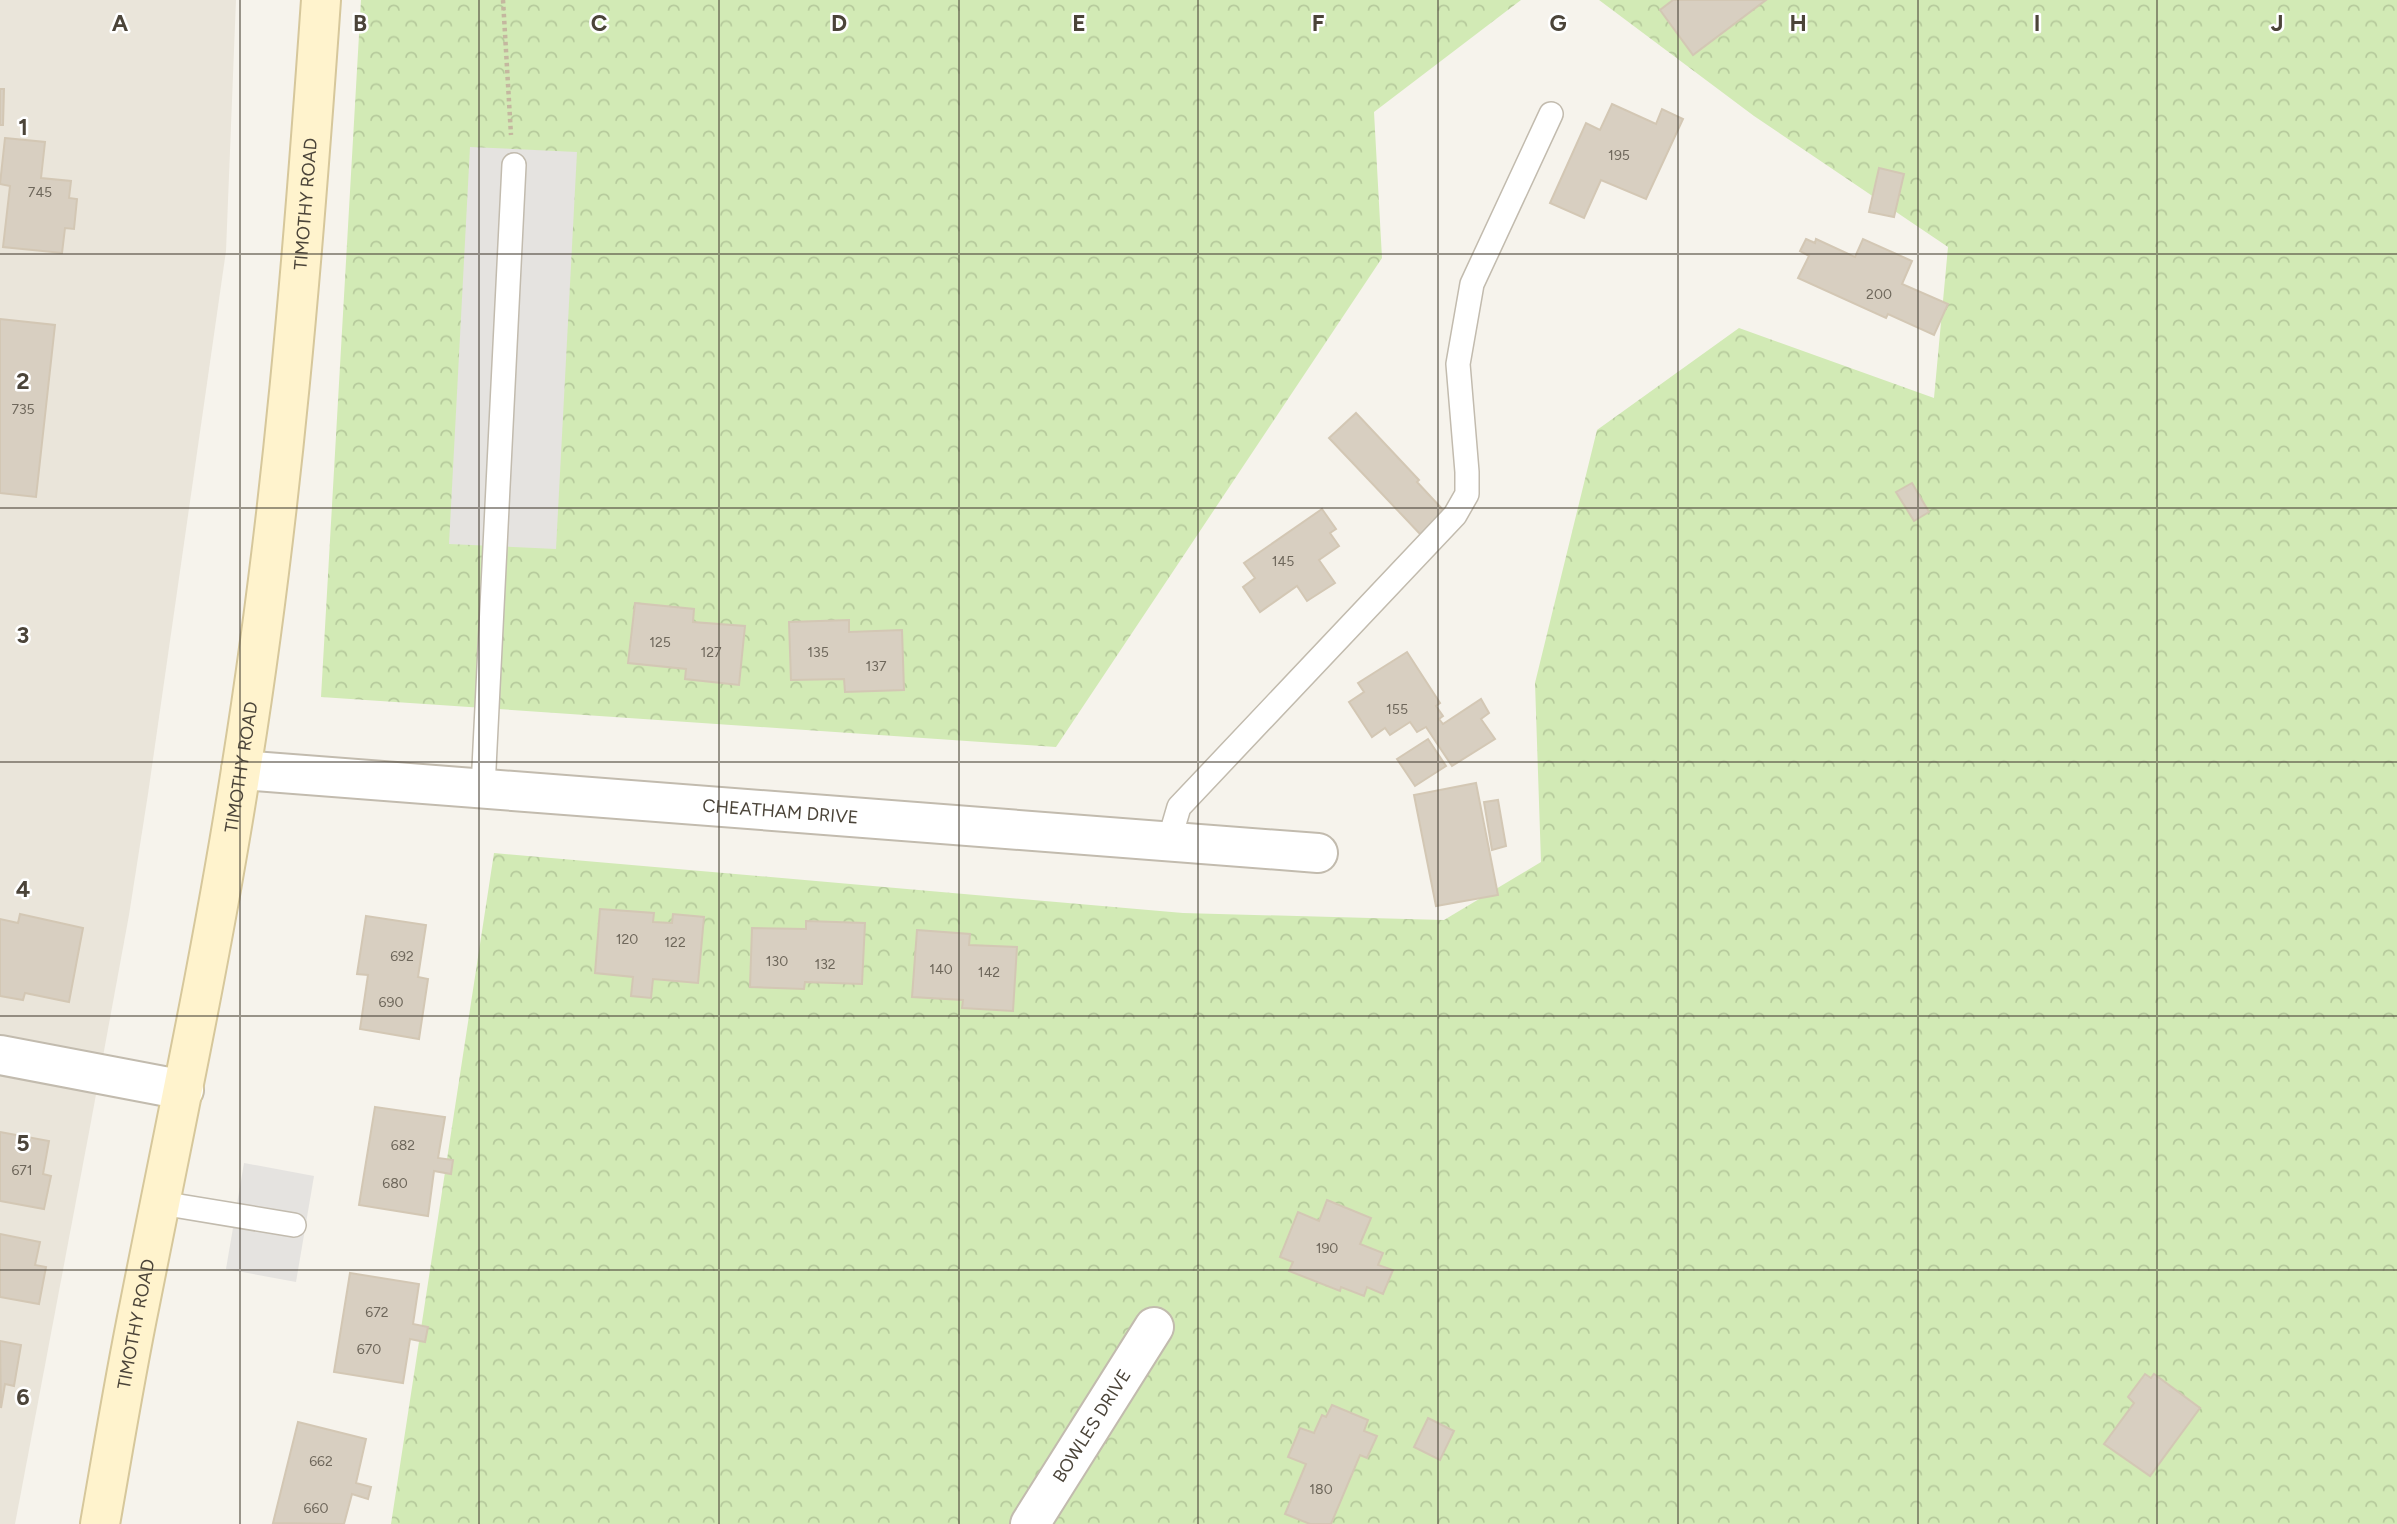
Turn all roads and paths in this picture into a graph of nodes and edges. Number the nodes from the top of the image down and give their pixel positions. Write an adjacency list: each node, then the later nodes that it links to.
1 (321, 0): 5 (main road, TIMOTHY ROAD)
2 (503, 0): 4 (path)
3 (1551, 114): 7 (lane)
4 (514, 165): 6 (lane)
5 (242, 769): 6 (street, CHEATHAM DRIVE); 10 (main road, TIMOTHY ROAD)
6 (483, 788): 7 (street, CHEATHAM DRIVE)
7 (1168, 841): 8 (street, CHEATHAM DRIVE)
8 (1318, 853)
9 (0, 1055): 10 (street)
10 (184, 1090): 11 (main road, TIMOTHY ROAD)
11 (161, 1203): 12 (lane); 14 (main road, TIMOTHY ROAD)
12 (294, 1225)
13 (1154, 1328): 15 (street, BOWLES DRIVE)
14 (100, 1524)
15 (1030, 1524)

